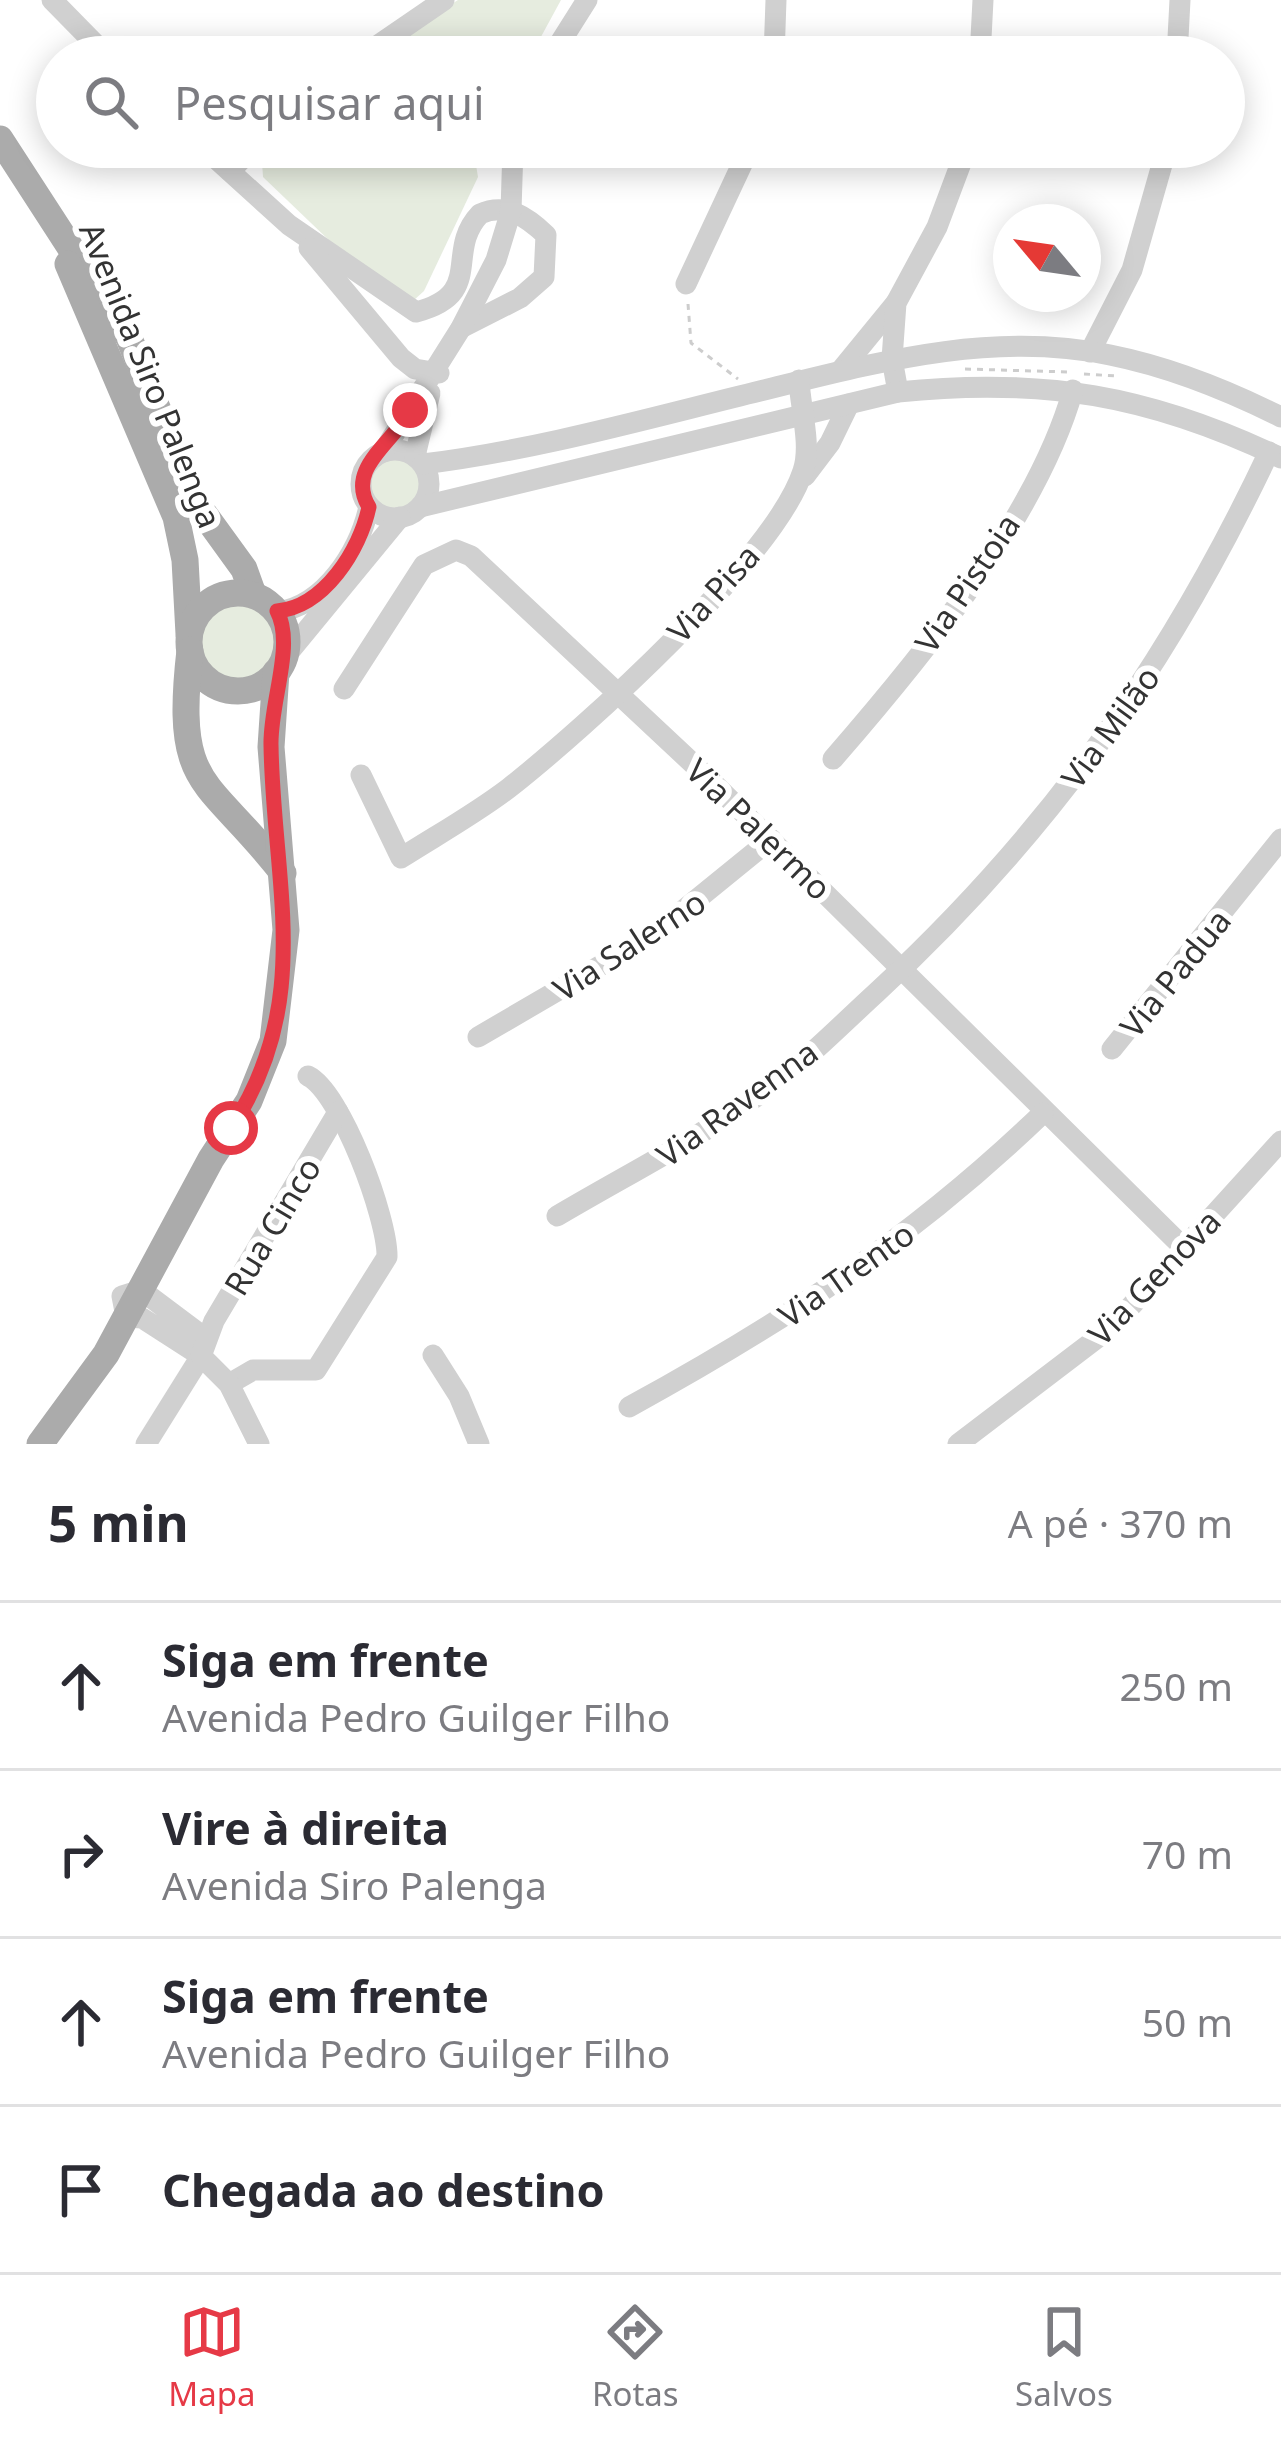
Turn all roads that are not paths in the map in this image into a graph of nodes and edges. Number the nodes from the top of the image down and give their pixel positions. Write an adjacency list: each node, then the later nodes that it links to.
1 (52, 0): 8 (street)
2 (92, 0): 8 (street)
3 (444, 0): 10 (street)
4 (587, 0): 11 (street)
5 (776, 0): 12 (street)
6 (982, 0): 13 (street)
7 (1180, 0): 14 (street)
8 (74, 19): 9 (street)
9 (89, 36)
10 (392, 36)
11 (564, 36)
12 (774, 36)
13 (981, 36)
14 (1178, 36)
15 (0, 139): 28 (main road, Avenida Siro Palenga)
16 (227, 168): 22 (street)
17 (233, 168): 22 (street)
18 (512, 168): 23 (street)
19 (740, 168): 25 (street)
20 (959, 168): 26 (street)
21 (1160, 168): 30 (street)
22 (230, 171): 24 (street)
23 (511, 211): 27 (street); 29 (street); 29 (street)
24 (289, 225): 27 (street); 31 (street)
25 (686, 284)
26 (896, 303): 32 (street); 34 (street)
27 (407, 310): 31 (street)
28 (106, 321): 57 (main road, Avenida Siro Palenga); 59 (main road, Avenida Siro Palenga)
29 (461, 328): 33 (street)
30 (1090, 352): 32 (street); 36 (street, Via Pistoia); 39 (street); 41 (street)
31 (401, 358): 33 (street)
32 (892, 359): 34 (street); 38 (street)
33 (439, 367): 47 (street); 51 (street)
34 (842, 369): 35 (street)
35 (799, 380): 37 (street); 42 (street, Via Pisa)
36 (1068, 390): 38 (street); 39 (street); 65 (street, Via Pistoia)
37 (758, 391): 43 (street); 44 (street)
38 (898, 392): 40 (street)
39 (1106, 395): 46 (street)
40 (849, 404): 42 (street); 54 (street, Via Pisa)
41 (1272, 412): 46 (street)
42 (802, 417): 43 (street); 54 (street, Via Pisa)
43 (773, 421): 50 (street)
44 (609, 428): 45 (street); 50 (street)
45 (583, 433): 48 (street); 52 (street)
46 (1246, 440): 49 (street)
47 (383, 452): 51 (street); 55 (street)
48 (485, 455): 51 (street); 53 (street)
49 (1275, 455): 70 (street, Via Milão)
50 (616, 458): 52 (street)
51 (419, 460): 56 (street)
52 (589, 464): 53 (street)
53 (492, 485): 56 (street)
54 (797, 485): 63 (street, Via Pisa)
55 (369, 507): 56 (street); 58 (street)
56 (410, 512): 60 (street)
57 (253, 593): 58 (main road); 59 (main road)
58 (277, 611): 60 (main road)
59 (189, 642): 62 (main road); 64 (main road, Avenida Siro Palenga)
60 (280, 665): 62 (main road); 69 (main road)
61 (344, 689): 63 (street, Via Palermo)
62 (233, 691): 64 (main road)
63 (617, 691): 66 (street, Via Pisa); 67 (street, Via Palermo)
64 (186, 746): 69 (main road)
65 (833, 759)
66 (361, 776)
67 (771, 839): 70 (street, Via Palermo); 71 (street, Via Salerno)
68 (1281, 839): 72 (street, Via Padua)
69 (283, 873): 81 (main road)
70 (903, 968): 75 (street, Via Palermo); 79 (street, Via Ravenna)
71 (478, 1037)
72 (1112, 1049)
73 (308, 1076): 74 (street)
74 (338, 1112): 77 (street, Rua Cinco); 78 (street)
75 (1043, 1113): 80 (street, Via Palermo); 85 (street, Via Trento)
76 (1281, 1141): 80 (street, Via Genova)
77 (317, 1154): 78 (street); 82 (street, Rua Cinco)
78 (357, 1155): 84 (street)
79 (557, 1216)
80 (1184, 1248): 90 (street, Via Genova)
81 (137, 1305): 82 (street); 87 (main road)
82 (203, 1347): 84 (street); 86 (street, Rua Cinco)
83 (433, 1355): 89 (street)
84 (229, 1384): 88 (street)
85 (629, 1407)
86 (151, 1442)
87 (40, 1444)
88 (259, 1444)
89 (479, 1444)
90 (958, 1444)

